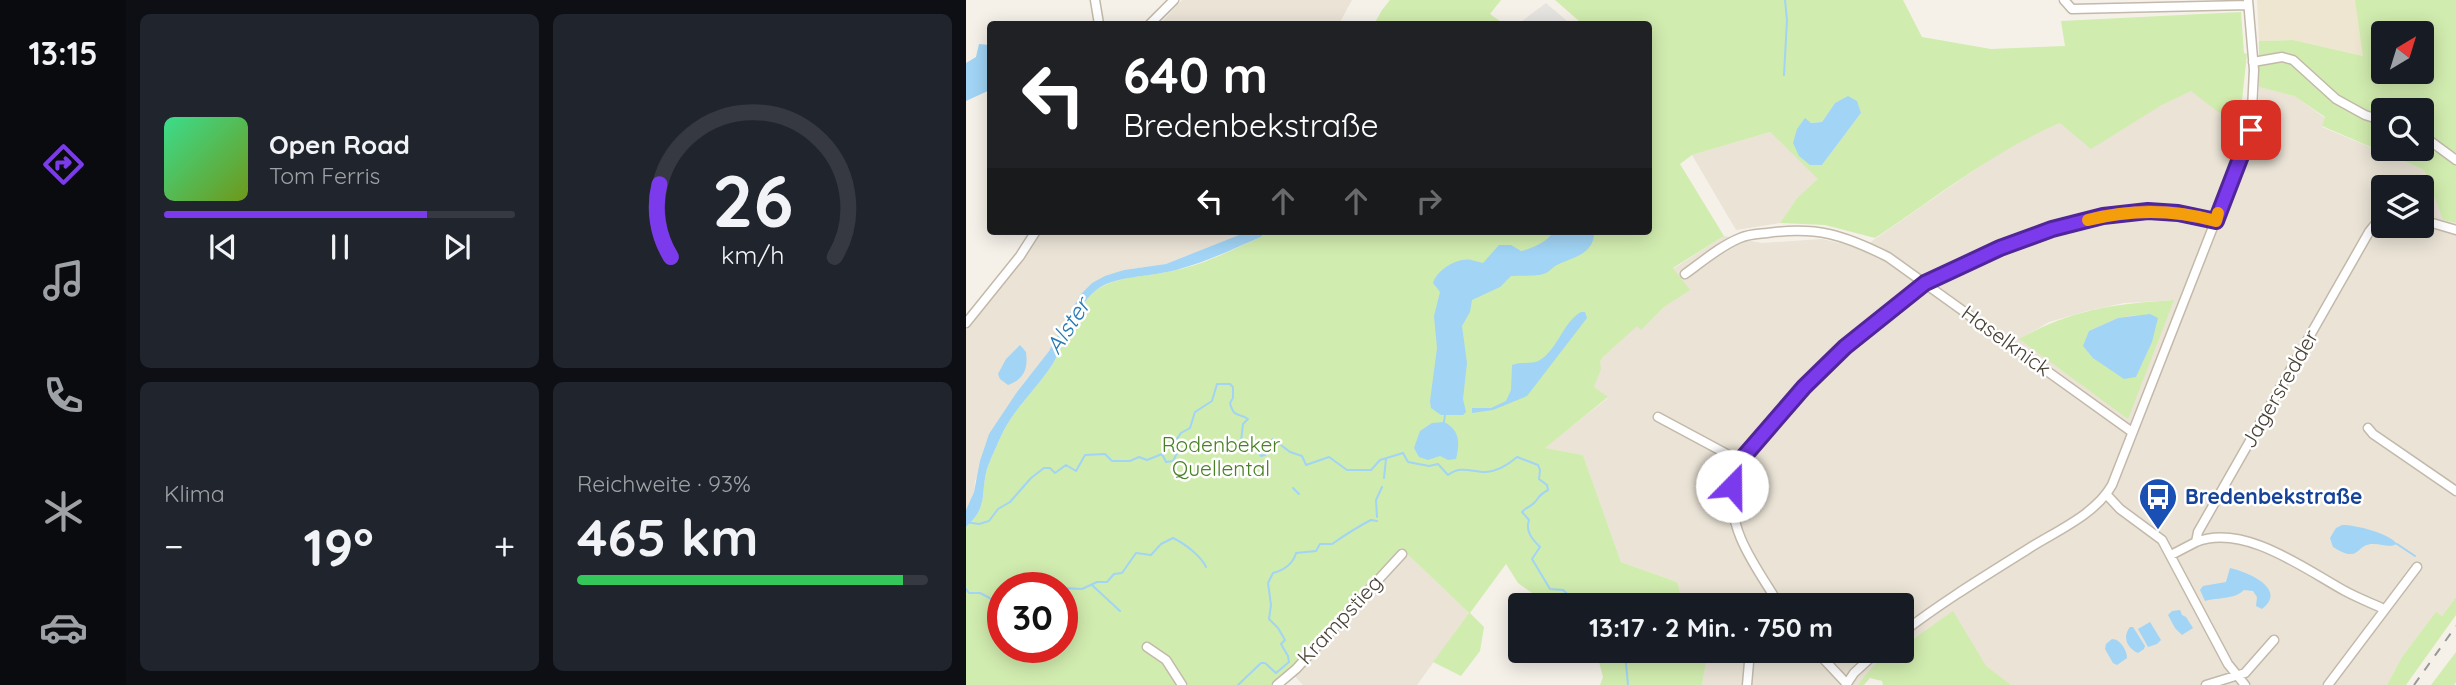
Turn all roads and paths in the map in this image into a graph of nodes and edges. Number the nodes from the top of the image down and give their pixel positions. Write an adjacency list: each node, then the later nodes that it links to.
1 (1095, 0): 5 (street)
2 (1174, 0): 6 (street)
3 (2064, 0): 4 (street)
4 (2248, 3): 7 (street)
5 (1098, 21)
6 (1153, 21)
7 (2253, 62): 8 (street); 11 (street)
8 (2371, 117)
9 (2434, 144): 10 (street)
10 (2456, 160)
11 (2216, 221): 17 (street); 21 (street)
12 (2434, 224): 14 (street)
13 (2371, 229): 25 (street, Jagersredder)
14 (2456, 230)
15 (1033, 235): 18 (street)
16 (1685, 274): 17 (street, Haselknick)
17 (1925, 283): 21 (street, Haselknick); 22 (street)
18 (966, 323)
19 (1658, 416): 22 (street)
20 (2368, 428): 23 (street)
21 (2132, 432): 24 (street)
22 (1740, 461): 29 (street)
23 (2456, 491)
24 (2106, 494): 27 (street); 31 (street)
25 (2196, 542): 27 (street); 30 (street)
26 (1402, 554): 41 (street, Krampstieg)
27 (2171, 555): 38 (street)
28 (2417, 567): 30 (street)
29 (1772, 593)
30 (2384, 609): 46 (street)
31 (1914, 624)
32 (2274, 640): 38 (street)
33 (1147, 647): 40 (street)
34 (1748, 663): 37 (street)
35 (1827, 663): 39 (street)
36 (1865, 663): 39 (street)
37 (1747, 671): 42 (street); 43 (street)
38 (2238, 677): 44 (street); 45 (street)
39 (1846, 684)
40 (1182, 685)
41 (1277, 685)
42 (1739, 685)
43 (1747, 685)
44 (2206, 685)
45 (2245, 685)
46 (2328, 685)

